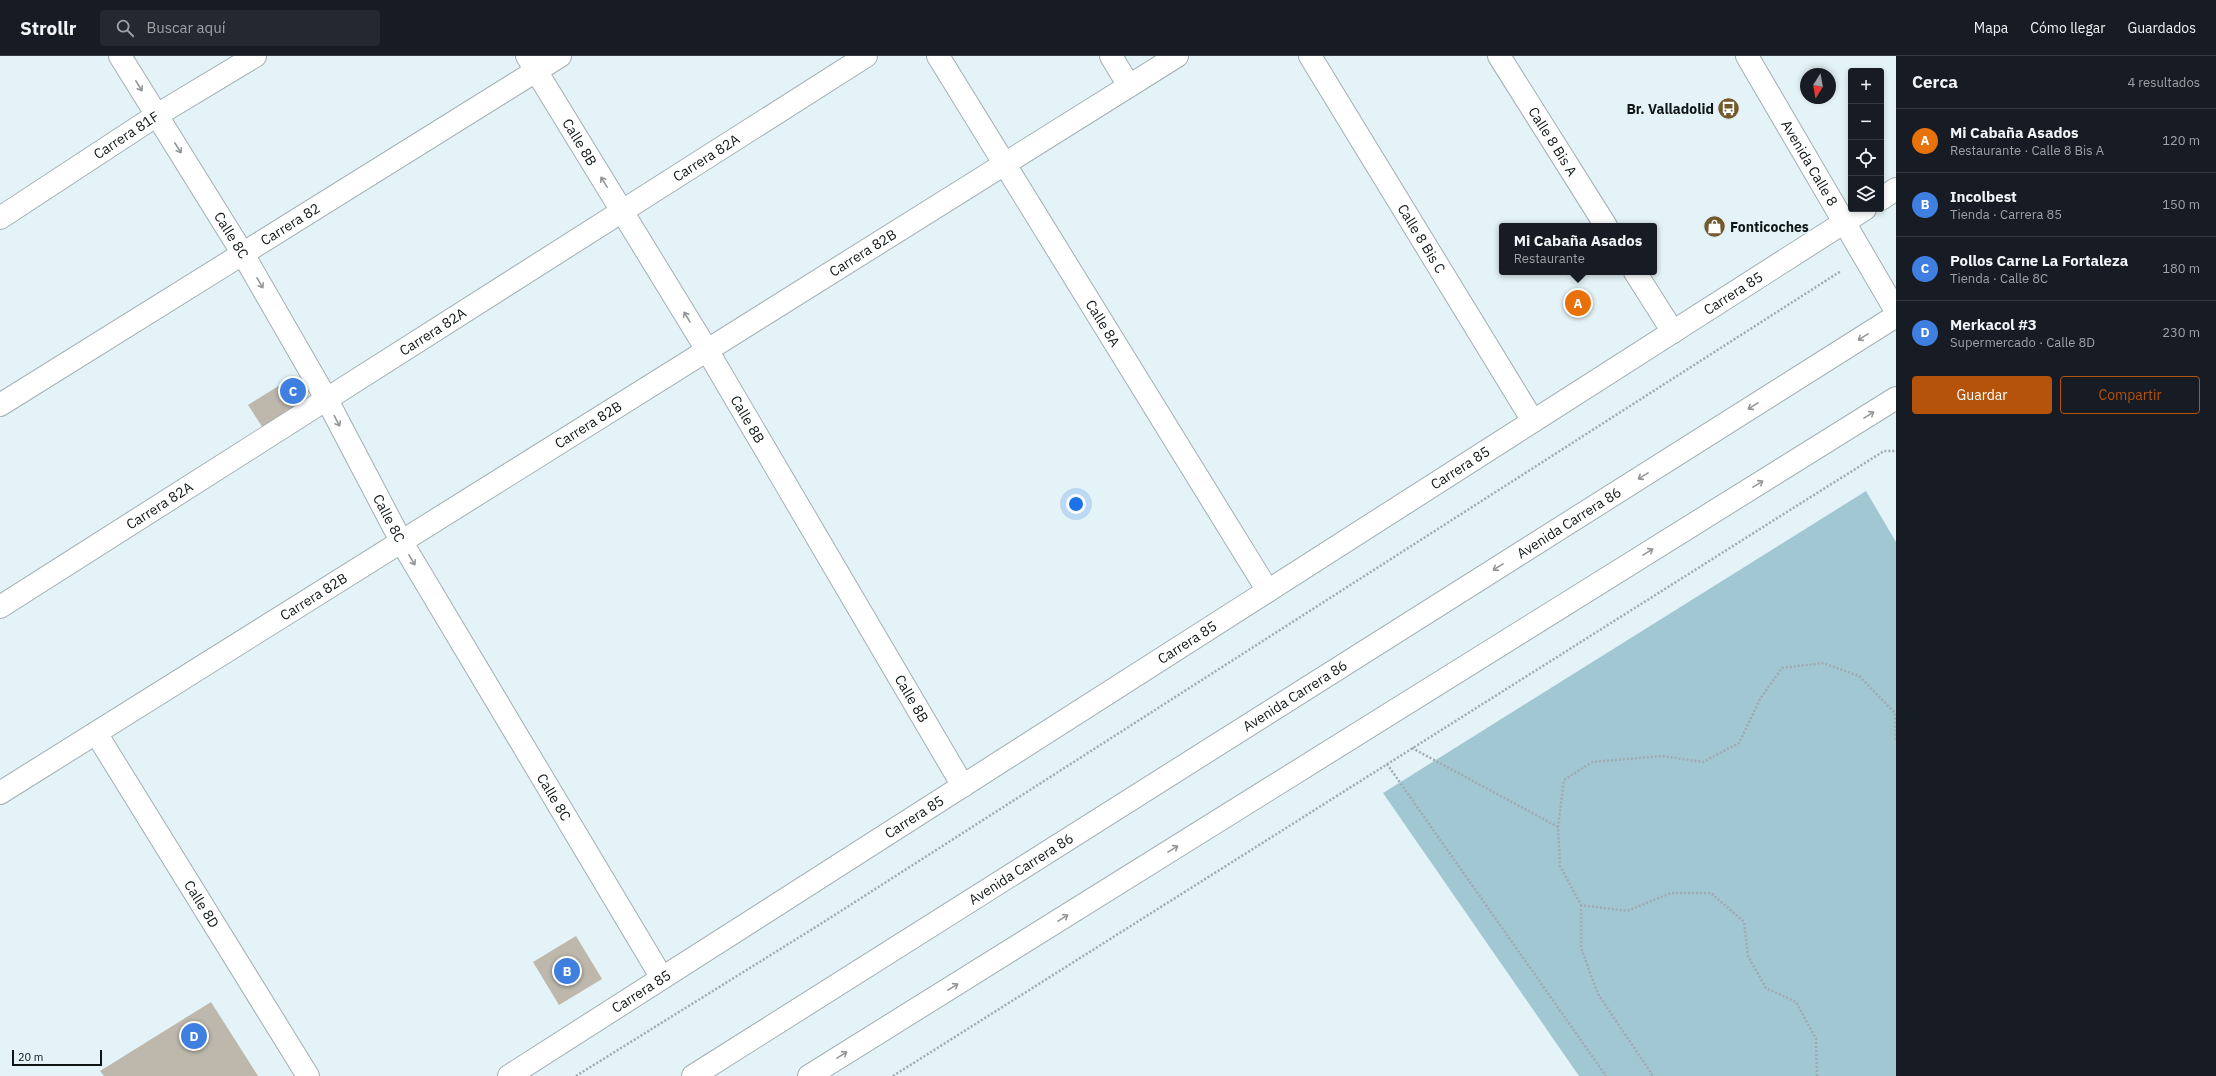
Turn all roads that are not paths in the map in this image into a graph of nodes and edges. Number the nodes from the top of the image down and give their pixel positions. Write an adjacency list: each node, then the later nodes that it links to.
1 (120, 56): 13 (street, Calle 8C, one-way to 13)
2 (255, 56): 13 (street, Carrera 81F)
3 (560, 56): 11 (street, Carrera 82)
4 (866, 56): 17 (street, Carrera 82A)
5 (938, 56): 14 (street, Calle 8A)
6 (1111, 56): 12 (street)
7 (1177, 56): 12 (street, Carrera 82B)
8 (1310, 56): 31 (street, Calle 8 Bis C)
9 (1500, 56): 21 (street, Calle 8 Bis A)
10 (1747, 56): 20 (street, Avenida Calle 8)
11 (532, 64): 17 (street, Calle 8B, one-way to 11); 22 (street, Carrera 82)
12 (1129, 86): 14 (street, Carrera 82B)
13 (157, 115): 19 (street, Carrera 81F); 22 (street, Calle 8C, one-way to 22)
14 (1004, 164): 27 (street, Carrera 82B); 33 (street, Calle 8A)
15 (1896, 189): 16 (street)
16 (1884, 197)
17 (622, 211): 27 (street, Calle 8B, one-way to 17); 28 (street, Carrera 82A)
18 (1860, 212): 20 (street, Carrera 85)
19 (0, 218)
20 (1844, 222): 24 (street, Avenida Calle 8); 26 (street, Carrera 85)
21 (1604, 223)
22 (243, 254): 28 (street, Calle 8C, one-way to 28); 30 (street, Carrera 82)
23 (1637, 275): 26 (street)
24 (1896, 311)
25 (1896, 316): 41 (street, Avenida Carrera 86, one-way to 41)
26 (1673, 332): 31 (street, Carrera 85)
27 (707, 350): 32 (street, Carrera 82B); 36 (street, Calle 8B)
28 (327, 400): 32 (street, Calle 8C, one-way to 32); 34 (street, Carrera 82A)
29 (1894, 400): 42 (street, one-way to 29)
30 (0, 405)
31 (1533, 422): 33 (street, Carrera 85)
32 (401, 541): 35 (street, Carrera 82B); 38 (street, Calle 8C, one-way to 38)
33 (1268, 591): 36 (street, Carrera 85)
34 (0, 607)
35 (96, 733): 37 (street, Carrera 82B); 39 (street, Calle 8D)
36 (963, 786): 38 (street, Carrera 85)
37 (0, 793)
38 (662, 978): 40 (street, Carrera 85)
39 (308, 1076)
40 (509, 1076)
41 (693, 1076)
42 (809, 1076)

